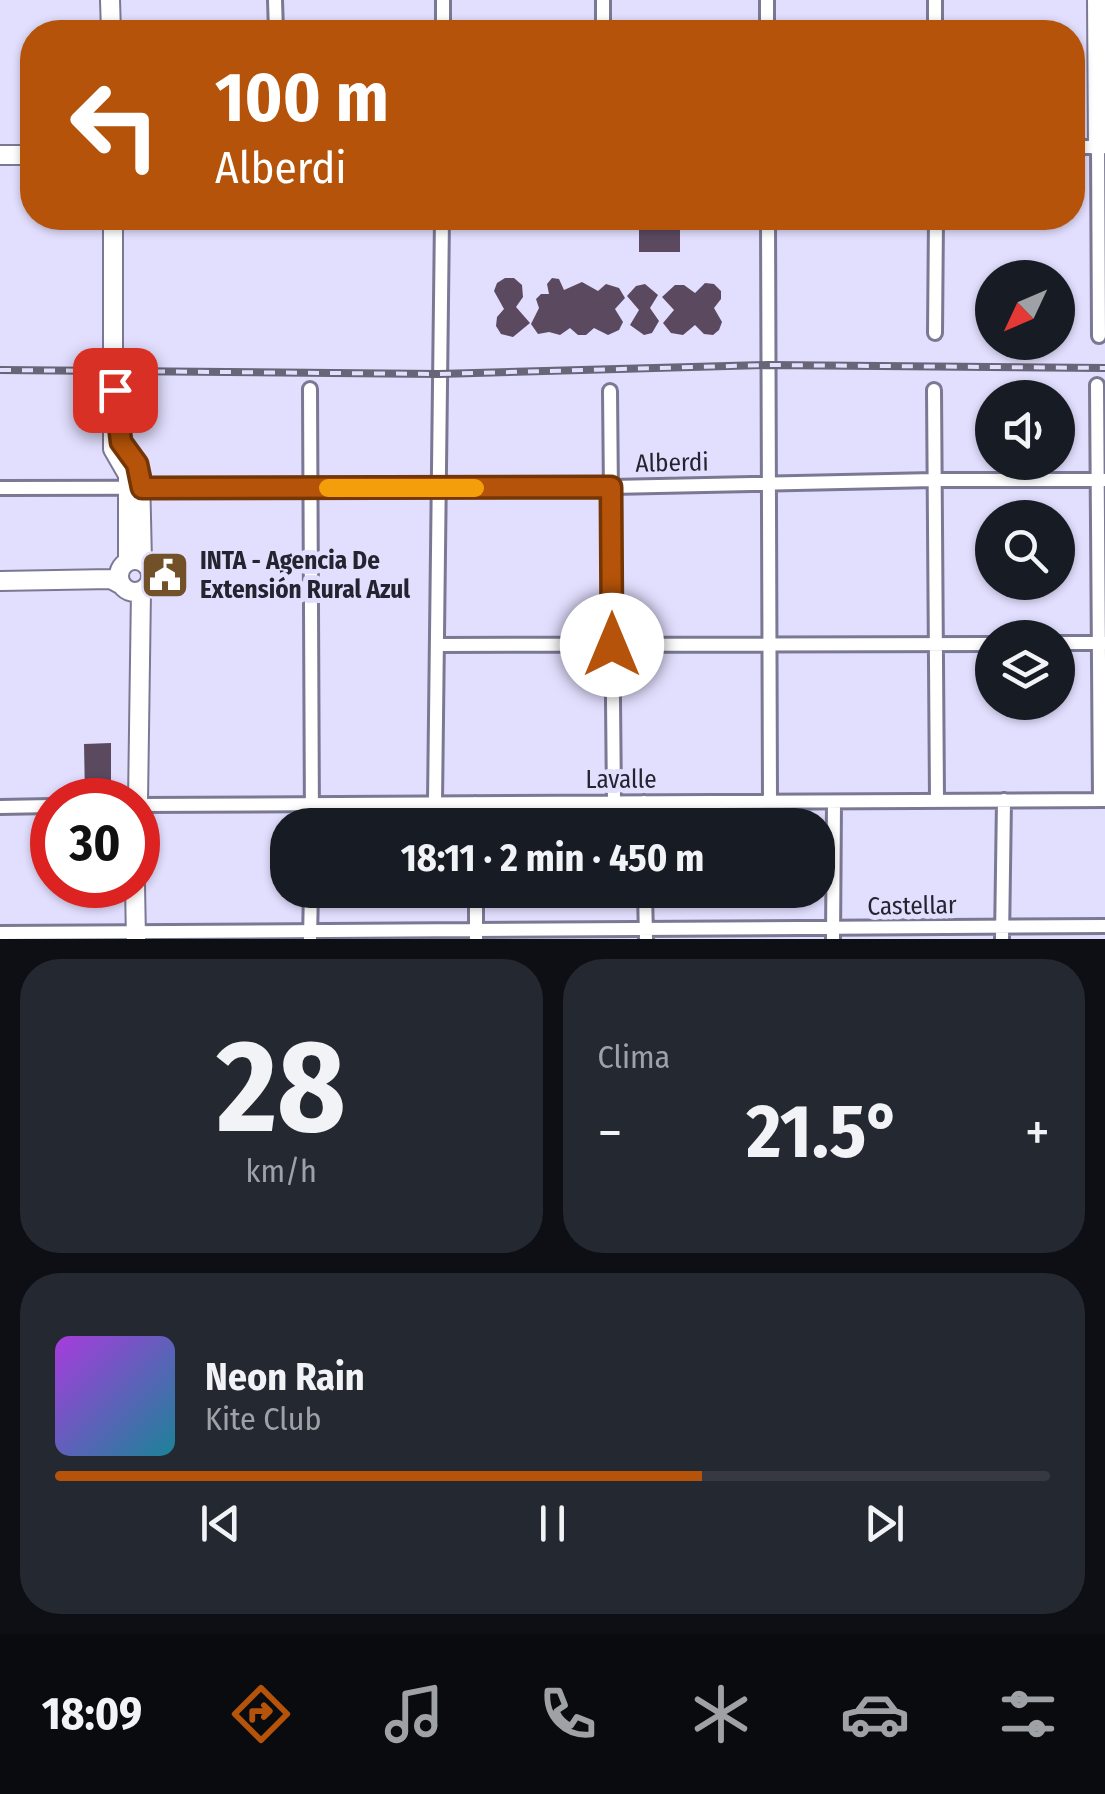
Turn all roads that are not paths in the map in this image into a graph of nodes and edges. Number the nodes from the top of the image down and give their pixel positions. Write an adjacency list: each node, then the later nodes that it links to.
1 (1097, 0): 2 (main road)
2 (1101, 147): 8 (street)
3 (113, 230): 18 (main road)
4 (442, 230): 20 (street)
5 (768, 230): 15 (street)
6 (936, 230): 7 (street)
7 (935, 333)
8 (1099, 336)
9 (1098, 384): 14 (street)
10 (310, 389): 19 (street)
11 (934, 390): 13 (street)
12 (610, 391): 16 (street)
13 (934, 480): 14 (street, Alberdi); 15 (street, Alberdi); 30 (street)
14 (1101, 480): 24 (street)
15 (768, 483): 16 (street, Alberdi); 29 (street)
16 (611, 487): 20 (street, Alberdi); 28 (street)
17 (0, 488): 18 (street, Alberdi)
18 (136, 488): 19 (street, Alberdi); 22 (main road)
19 (312, 488): 20 (street, Alberdi); 37 (street)
20 (436, 488): 27 (street)
21 (0, 573): 22 (main road)
22 (131, 576): 23 (main road); 31 (main road)
23 (0, 581)
24 (1102, 642): 25 (street); 34 (street)
25 (1075, 643)
26 (975, 644): 30 (street)
27 (437, 645): 28 (street); 38 (street)
28 (612, 645): 29 (street); 39 (street)
29 (770, 645): 30 (street); 35 (street)
30 (935, 645): 32 (street)
31 (135, 778)
32 (936, 799): 33 (street, Lavalle); 41 (street, Lavalle)
33 (1004, 800): 34 (street, Lavalle); 54 (street)
34 (1103, 800)
35 (770, 801): 40 (street, Lavalle); 41 (street, Lavalle)
36 (160, 802): 37 (street, Lavalle)
37 (312, 802): 38 (street, Lavalle); 45 (street)
38 (434, 802): 42 (street, Lavalle)
39 (614, 802): 40 (street, Lavalle); 42 (street, Lavalle)
40 (644, 802): 47 (street)
41 (834, 802): 58 (street)
42 (475, 803): 46 (street)
43 (30, 806): 44 (street)
44 (0, 807)
45 (312, 808)
46 (475, 808)
47 (644, 808)
48 (136, 908): 59 (main road)
49 (311, 908): 55 (street)
50 (476, 908): 56 (street)
51 (645, 908): 57 (street)
52 (1105, 926): 54 (street, Castellar)
53 (0, 933): 59 (street, Castellar)
54 (1002, 933): 58 (street, Castellar)
55 (310, 934): 56 (street, Castellar); 59 (street, Castellar)
56 (476, 934): 57 (street, Castellar)
57 (646, 934): 58 (street, Castellar)
58 (833, 934)
59 (136, 935)

